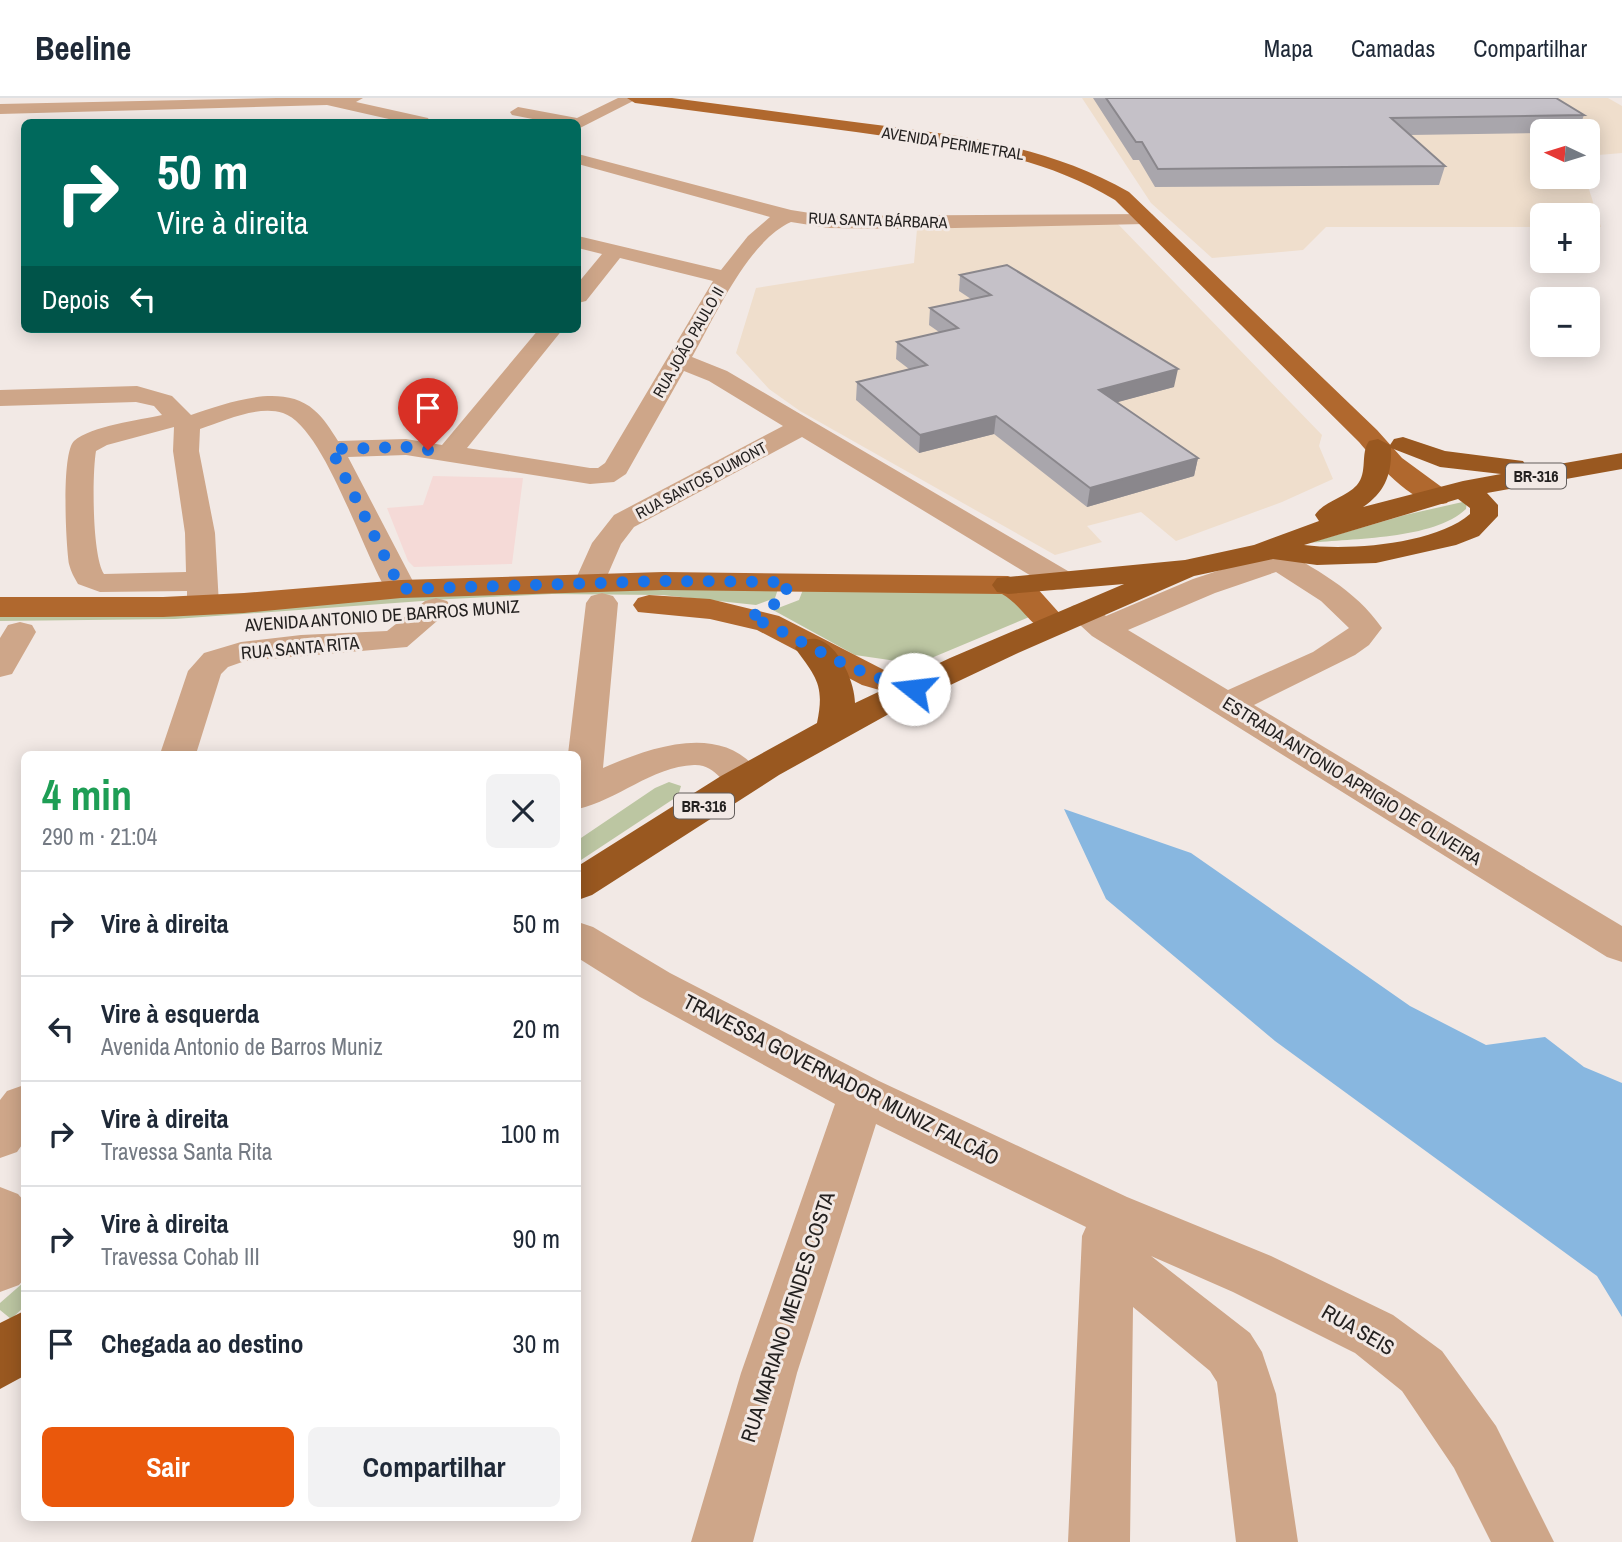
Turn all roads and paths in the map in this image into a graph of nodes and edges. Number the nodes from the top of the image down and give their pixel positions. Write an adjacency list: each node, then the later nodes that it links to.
1 (355, 98): 5 (street)
2 (633, 98): 12 (street); 15 (main road, AVENIDA PERIMETRAL)
3 (283, 100): 4 (street); 5 (street)
4 (168, 102): 6 (street)
5 (332, 102): 10 (street)
6 (130, 107): 7 (street); 9 (street)
7 (0, 109)
8 (519, 112): 11 (street)
9 (146, 119)
10 (408, 119)
11 (556, 119)
12 (581, 123)
13 (581, 160): 14 (street, RUA SANTA BÁRBARA)
14 (789, 216): 15 (street, RUA SANTA BÁRBARA); 18 (street, RUA JOÃO PAULO II)
15 (1145, 218): 25 (main road, AVENIDA PERIMETRAL)
16 (581, 243): 17 (street)
17 (614, 251): 18 (street); 19 (street)
18 (726, 278): 21 (street, RUA JOÃO PAULO II)
19 (581, 292)
20 (548, 333): 27 (street)
21 (677, 359): 24 (street); 27 (street, RUA JOÃO PAULO II)
22 (0, 398): 23 (street)
23 (183, 421): 26 (street); 37 (street); 37 (street)
24 (803, 426): 33 (street); 38 (street, RUA SANTOS DUMONT)
25 (1391, 446): 28 (highway); 29 (main road, AVENIDA PERIMETRAL); 30 (highway)
26 (331, 449): 27 (street); 36 (street)
27 (449, 453)
28 (1616, 462): 29 (highway, BR-316)
29 (1450, 493): 30 (highway, BR-316); 31 (highway)
30 (1301, 536): 31 (highway, BR-316)
31 (1271, 555): 32 (highway, BR-316); 42 (street); 46 (street)
32 (1185, 569): 33 (highway); 42 (highway, BR-316)
33 (1062, 581): 35 (highway)
34 (788, 582): 35 (main road, AVENIDA ANTONIO DE BARROS MUNIZ); 38 (main road, AVENIDA ANTONIO DE BARROS MUNIZ); 40 (main road)
35 (1008, 585): 42 (main road)
36 (401, 589): 37 (main road, AVENIDA ANTONIO DE BARROS MUNIZ); 38 (main road, AVENIDA ANTONIO DE BARROS MUNIZ)
37 (202, 593): 41 (main road, AVENIDA ANTONIO DE BARROS MUNIZ)
38 (596, 593): 39 (main road, AVENIDA ANTONIO DE BARROS MUNIZ); 40 (main road, AVENIDA ANTONIO DE BARROS MUNIZ); 50 (street, RUA SANTOS DUMONT)
39 (436, 608): 41 (main road, AVENIDA ANTONIO DE BARROS MUNIZ); 48 (street, RUA SANTA RITA)
40 (749, 618): 43 (main road, AVENIDA ANTONIO DE BARROS MUNIZ)
41 (7, 623): 44 (street)
42 (1080, 623): 45 (highway, BR-316); 46 (street, ESTRADA ANTONIO APRIGIO DE OLIVEIRA)
43 (812, 648): 45 (main road, AVENIDA ANTONIO DE BARROS MUNIZ); 47 (highway)
44 (0, 667)
45 (914, 689): 47 (highway, BR-316)
46 (1227, 704): 54 (street, ESTRADA ANTONIO APRIGIO DE OLIVEIRA)
47 (833, 729): 49 (highway, BR-316)
48 (179, 751)
49 (744, 778): 51 (street); 52 (highway, BR-316)
50 (581, 782)
51 (581, 795)
52 (581, 883)
53 (581, 940): 55 (street, TRAVESSA GOVERNADOR MUNIZ FALCÃO)
54 (1622, 946)
55 (862, 1095): 59 (street, TRAVESSA GOVERNADOR MUNIZ FALCÃO); 65 (street, RUA MARIANO MENDES COSTA)
56 (21, 1109): 57 (street)
57 (0, 1138)
58 (0, 1210): 60 (street)
59 (1108, 1233): 66 (street); 67 (street); 68 (street, RUA SEIS)
60 (21, 1234)
61 (21, 1248): 62 (street)
62 (0, 1267)
63 (21, 1341): 64 (highway)
64 (0, 1361)
65 (722, 1542)
66 (1099, 1542)
67 (1267, 1542)
68 (1523, 1542)

